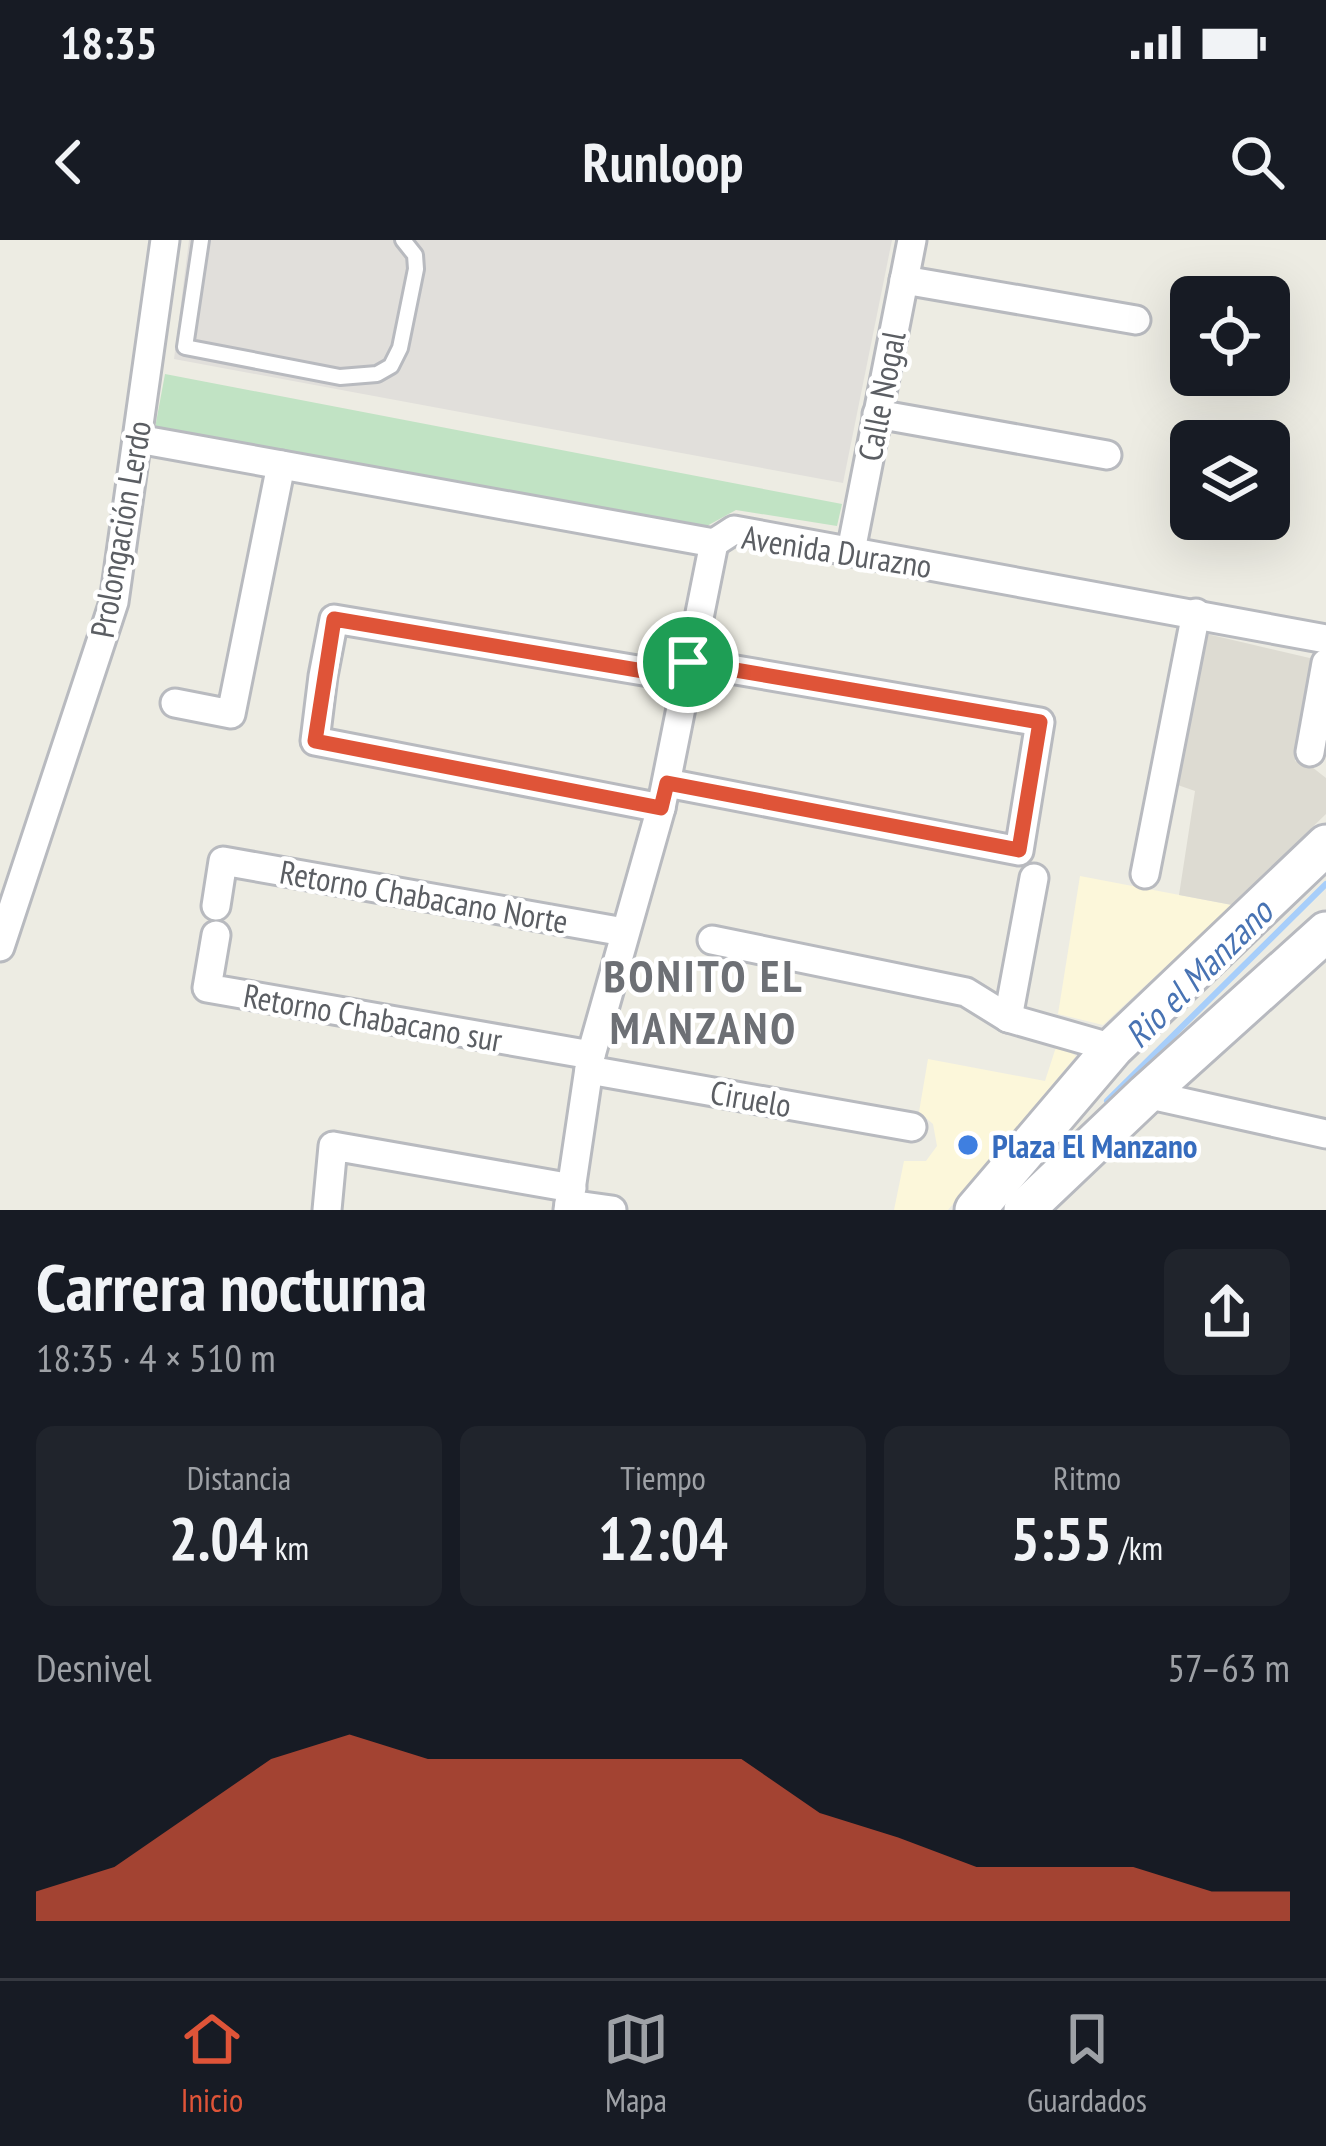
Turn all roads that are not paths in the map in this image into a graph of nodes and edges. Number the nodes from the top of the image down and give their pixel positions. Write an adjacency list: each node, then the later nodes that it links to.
1 (165, 240): 8 (street, Prolongación Lerdo)
2 (201, 240): 3 (lane)
3 (403, 240)
4 (911, 240): 5 (street, Calle Nogal)
5 (904, 280): 6 (street); 7 (street, Calle Nogal)
6 (1136, 320)
7 (877, 414): 9 (street); 12 (street, Calle Nogal)
8 (138, 439): 10 (street, Avenida Durazno); 27 (street, Prolongación Lerdo)
9 (1106, 455)
10 (281, 465): 11 (street, Avenida Durazno); 17 (street)
11 (713, 542): 12 (street, Avenida Durazno); 16 (street)
12 (851, 551): 13 (street, Avenida Durazno)
13 (1196, 613): 14 (street, Avenida Durazno); 21 (street)
14 (1326, 639)
15 (1326, 663): 18 (street)
16 (687, 670): 19 (street); 19 (street); 19 (street)
17 (175, 703)
18 (1310, 752)
19 (664, 795): 24 (street)
20 (1326, 845): 29 (main road)
21 (1144, 874)
22 (1034, 878): 28 (street)
23 (216, 921): 24 (street, Retorno Chabacano Norte); 30 (street, Retorno Chabacano sur)
24 (624, 932): 30 (street)
25 (1326, 932): 31 (main road)
26 (712, 940): 28 (street)
27 (0, 947)
28 (1008, 1018): 29 (street)
29 (1112, 1048): 36 (main road)
30 (590, 1062): 32 (street, Ciruelo); 34 (street)
31 (1146, 1094): 33 (street); 38 (main road)
32 (912, 1127)
33 (1326, 1134)
34 (569, 1201): 35 (street); 37 (street)
35 (327, 1207)
36 (977, 1209)
37 (612, 1210)
38 (1024, 1210)

